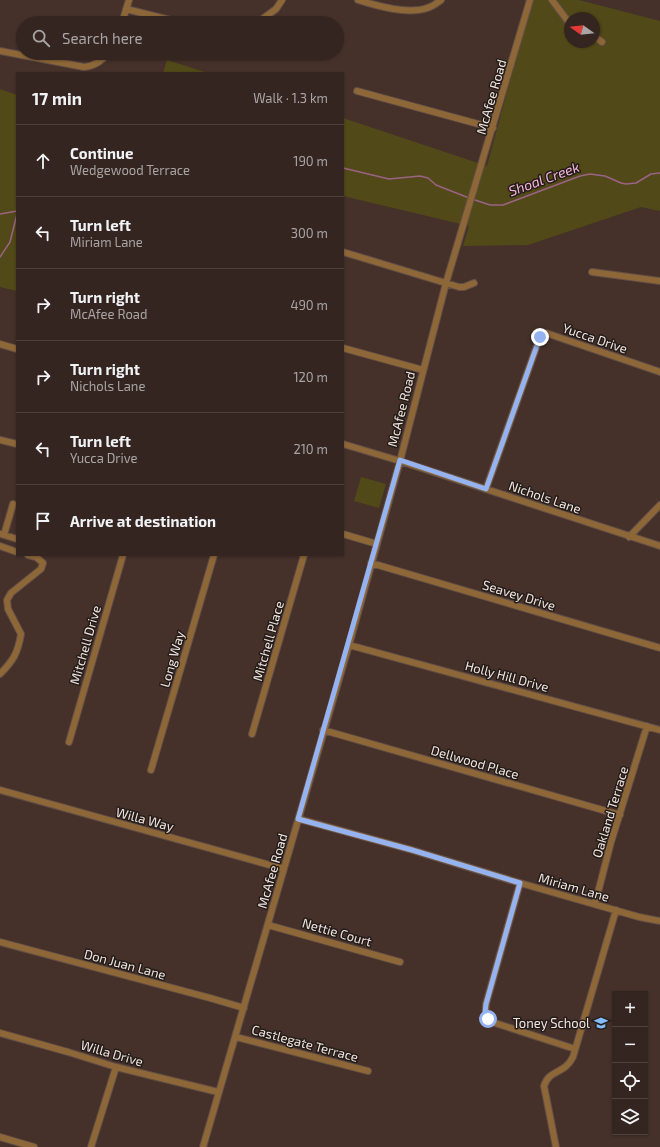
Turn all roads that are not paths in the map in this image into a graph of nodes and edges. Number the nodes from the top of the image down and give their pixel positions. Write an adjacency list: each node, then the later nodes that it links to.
1 (129, 0): 7 (street)
2 (282, 0): 10 (street)
3 (358, 0): 4 (street)
4 (441, 0)
5 (530, 0): 17 (street, McAfee Road)
6 (552, 0): 11 (street)
7 (126, 9): 8 (street); 9 (street)
8 (124, 16)
9 (154, 16)
10 (266, 16)
11 (564, 16)
12 (0, 51): 13 (street)
13 (16, 54)
14 (47, 60): 15 (street)
15 (102, 60)
16 (357, 91): 17 (street)
17 (493, 128): 21 (street, McAfee Road)
18 (344, 252): 21 (street)
19 (592, 272): 20 (street)
20 (660, 281)
21 (446, 283): 22 (street); 26 (street, McAfee Road)
22 (474, 283)
23 (0, 344): 24 (street)
24 (16, 348)
25 (344, 348): 26 (street)
26 (423, 370): 31 (street, McAfee Road)
27 (660, 372): 32 (street, Yucca Drive)
28 (0, 440): 29 (street)
29 (16, 444)
30 (344, 444): 31 (street, Nichols Lane)
31 (400, 460): 32 (street, Nichols Lane); 39 (street, McAfee Road)
32 (486, 489): 37 (street, Nichols Lane)
33 (13, 504): 35 (street)
34 (660, 505): 37 (street)
35 (2, 534): 38 (street)
36 (344, 534): 39 (street)
37 (629, 537): 41 (street, Nichols Lane)
38 (16, 539)
39 (376, 544): 47 (street, McAfee Road)
40 (0, 546): 42 (street)
41 (660, 546)
42 (16, 552)
43 (32, 556): 50 (street)
44 (123, 556): 56 (street, Mitchell Drive)
45 (214, 556): 57 (street, Long Way)
46 (304, 556): 55 (street, Mitchell Place)
47 (372, 563): 48 (street, McAfee Road); 49 (street, Seavey Drive)
48 (349, 645): 52 (street, Holly Hill Drive); 53 (street, McAfee Road)
49 (660, 648)
50 (3, 667): 51 (street)
51 (0, 674)
52 (647, 726): 54 (street, Holly Hill Drive); 59 (street, Oakland Terrace)
53 (323, 730): 59 (street, Dellwood Place); 60 (street, McAfee Road)
54 (660, 730)
55 (252, 734)
56 (69, 742)
57 (151, 770)
58 (0, 790): 61 (street, Willa Way)
59 (620, 815): 63 (street, Oakland Terrace)
60 (298, 819): 61 (street, McAfee Road); 62 (street, Miriam Lane)
61 (284, 869): 66 (street, McAfee Road)
62 (520, 883): 63 (street, Miriam Lane); 72 (street)
63 (595, 904): 64 (street, Miriam Lane)
64 (616, 910): 65 (street, Miriam Lane); 72 (street)
65 (660, 921)
66 (268, 925): 68 (street, Nettie Court); 69 (street, McAfee Road)
67 (0, 942): 69 (street, Don Juan Lane)
68 (400, 962)
69 (244, 1008): 71 (street, McAfee Road)
70 (0, 1033): 73 (street, Willa Drive)
71 (236, 1036): 74 (street, Castlegate Terrace); 75 (street, McAfee Road)
72 (575, 1049): 80 (street)
73 (116, 1067): 75 (street, Willa Drive); 78 (street)
74 (368, 1071)
75 (218, 1092): 79 (street, McAfee Road)
76 (0, 1138): 77 (street)
77 (34, 1147)
78 (91, 1147)
79 (203, 1147)
80 (556, 1147)

